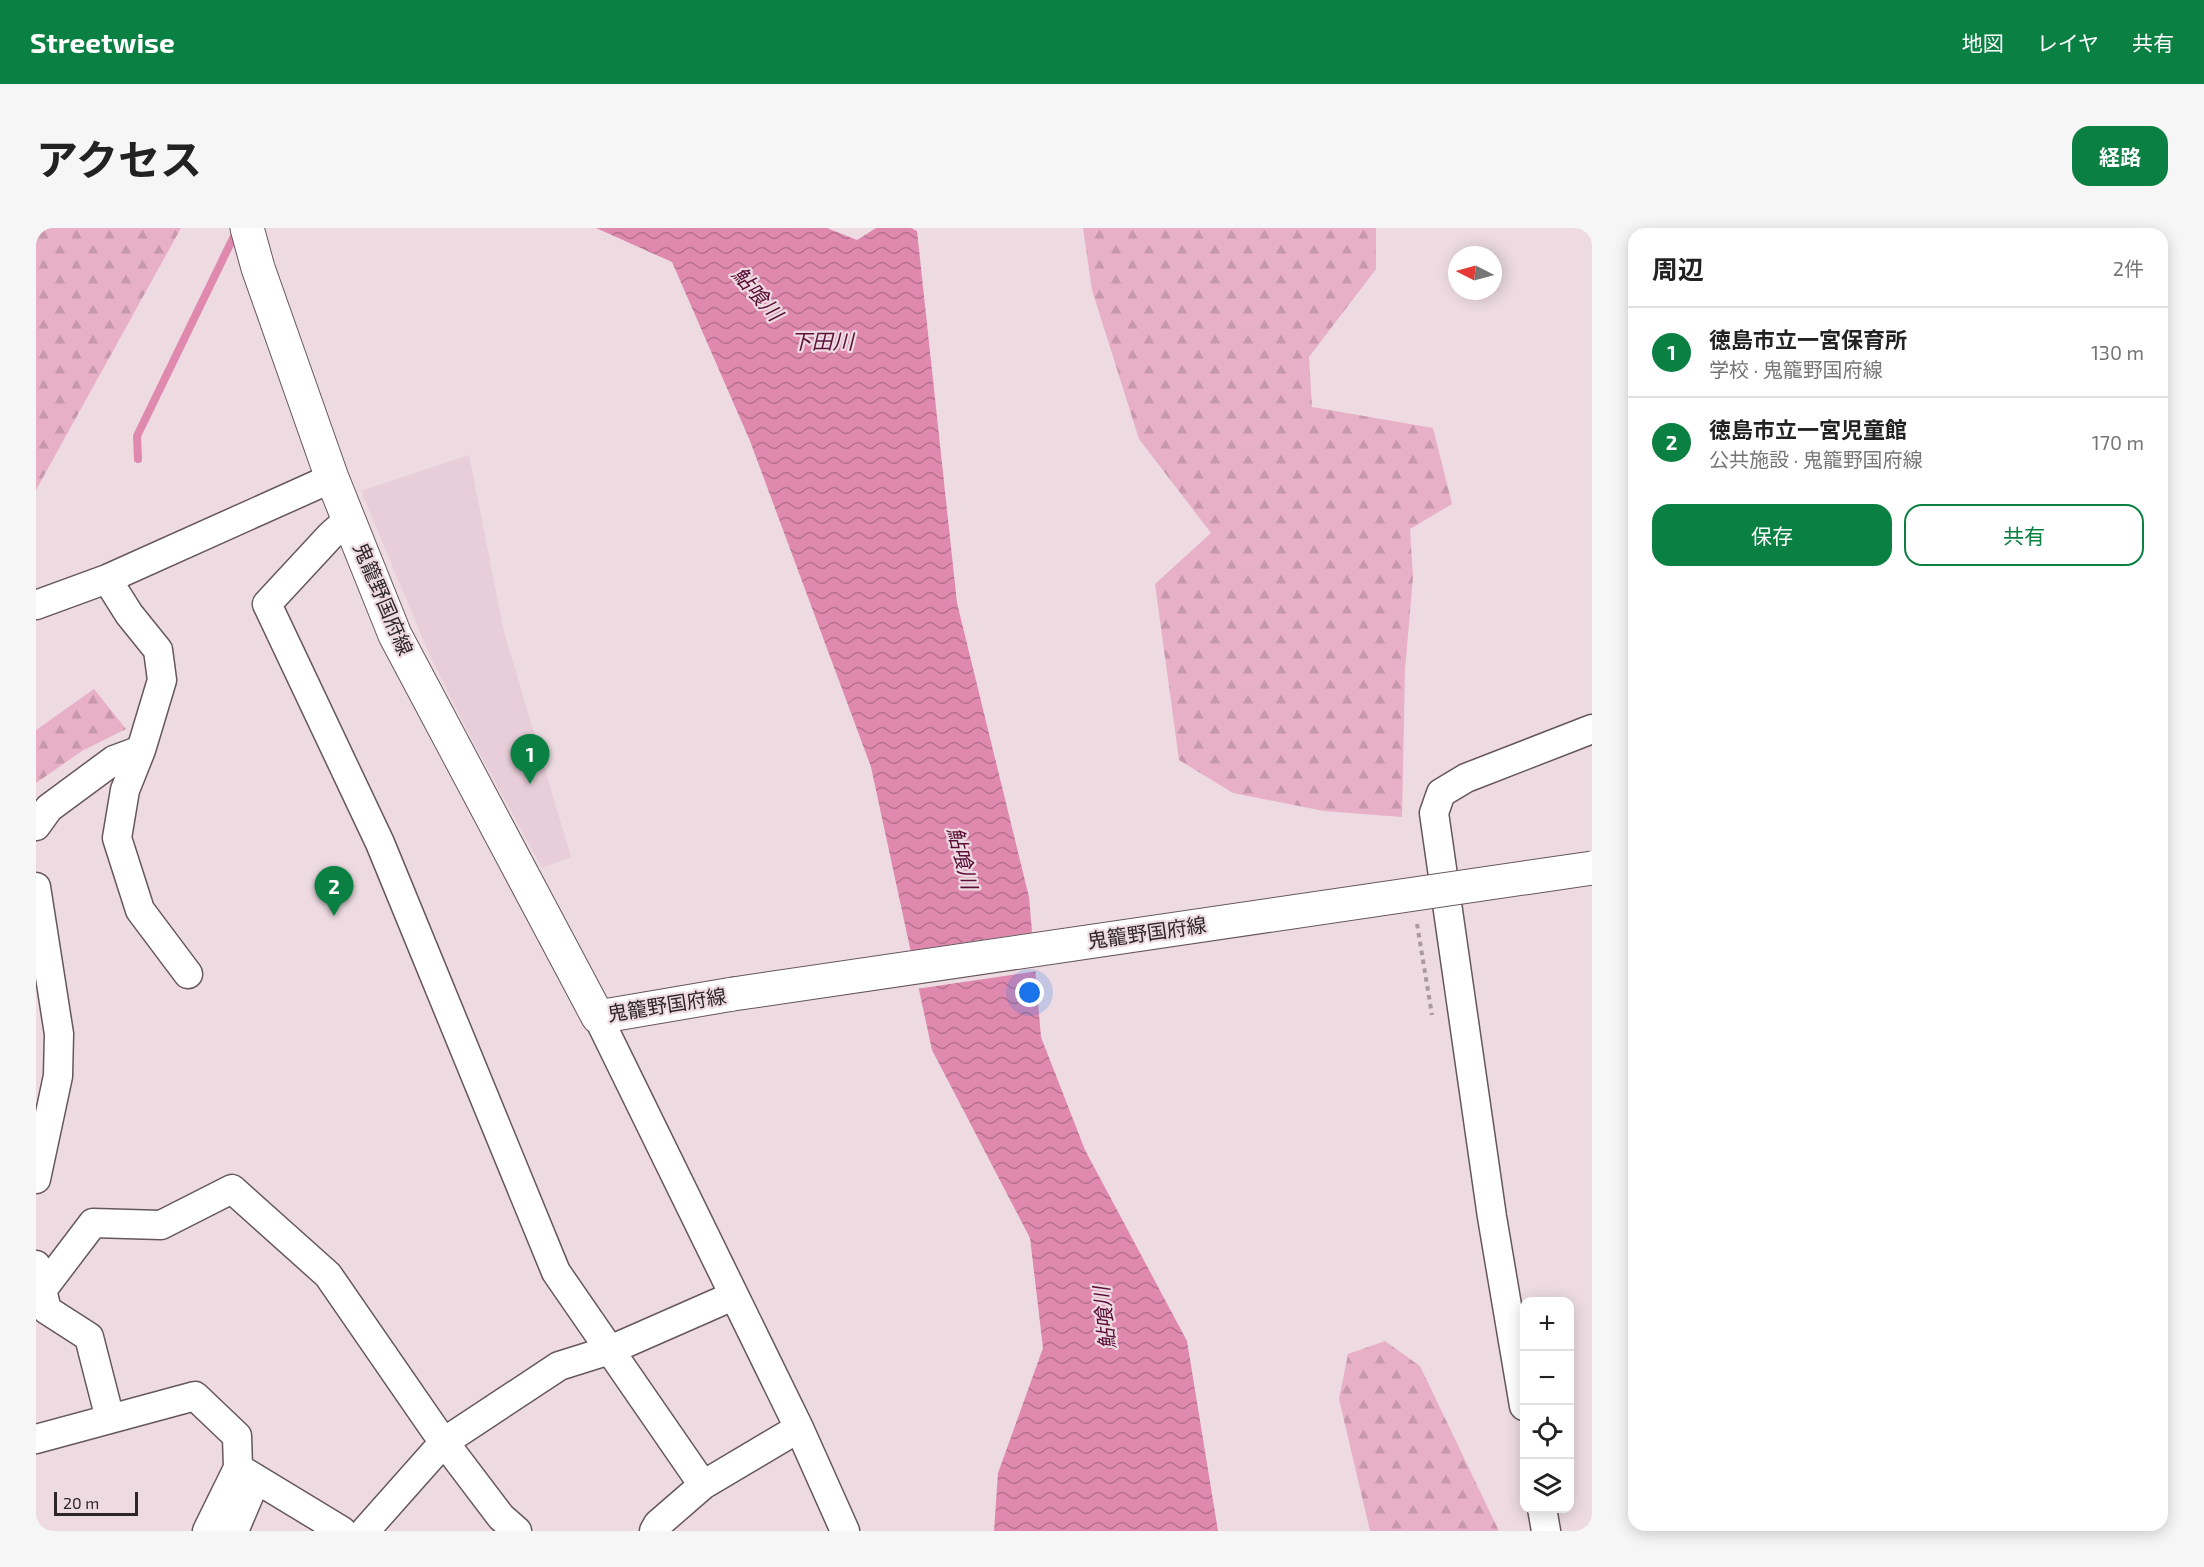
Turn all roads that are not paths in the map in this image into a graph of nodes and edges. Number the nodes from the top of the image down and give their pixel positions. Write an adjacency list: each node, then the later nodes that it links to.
1 (248, 234): 2 (main road, 鬼籠野国府線)
2 (332, 478): 3 (main road, 鬼籠野国府線); 4 (street)
3 (349, 519): 12 (main road, 鬼籠野国府線); 16 (street)
4 (107, 579): 5 (street); 7 (street)
5 (36, 605)
6 (1592, 729): 17 (street)
7 (141, 750): 8 (street); 11 (street)
8 (36, 826)
9 (1592, 868): 12 (main road, 鬼籠野国府線, bridge)
10 (36, 887): 13 (street)
11 (188, 974)
12 (598, 1017): 15 (street)
13 (36, 1179)
14 (38, 1284): 18 (street); 21 (street)
15 (733, 1296): 16 (street); 19 (street)
16 (610, 1350): 21 (street); 23 (street)
17 (1524, 1405)
18 (110, 1419): 20 (street); 22 (street)
19 (799, 1428): 23 (street); 31 (street)
20 (36, 1439)
21 (444, 1442): 28 (street); 29 (street)
22 (247, 1474): 25 (street); 26 (street); 27 (street)
23 (703, 1485): 30 (street)
24 (1543, 1513): 32 (street)
25 (207, 1531)
26 (234, 1531)
27 (342, 1531)
28 (364, 1531)
29 (518, 1531)
30 (654, 1531)
31 (845, 1531)
32 (1546, 1531)

